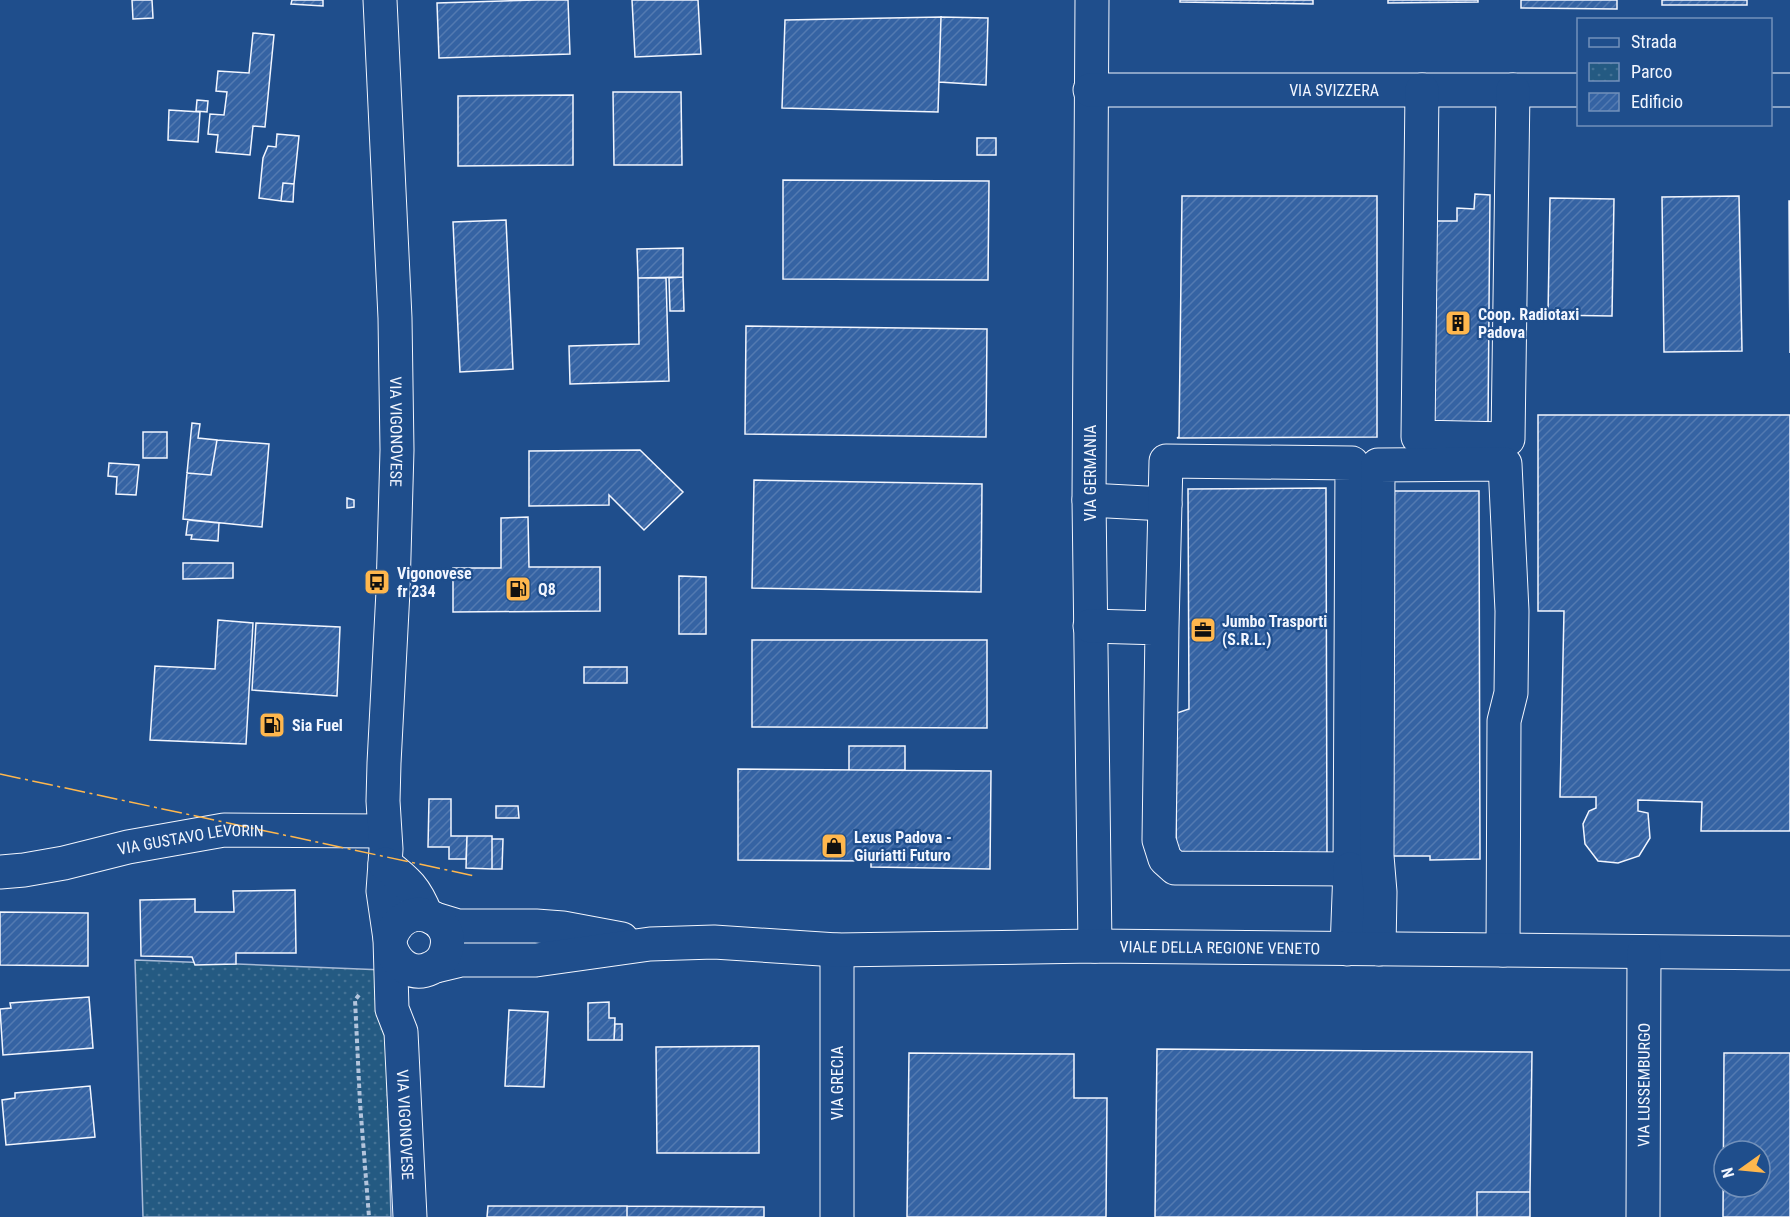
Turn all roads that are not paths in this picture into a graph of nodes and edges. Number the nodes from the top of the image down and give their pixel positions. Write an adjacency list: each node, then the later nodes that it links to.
1 (380, 0): 13 (street, VIA VIGONOVESE)
2 (1092, 0): 3 (street, VIA GERMANIA)
3 (1090, 90): 4 (street, VIA SVIZZERA); 9 (street, VIA GERMANIA)
4 (1422, 90): 5 (street, VIA SVIZZERA); 5 (street)
5 (1513, 90): 6 (street, VIA SVIZZERA)
6 (1577, 90)
7 (1772, 90): 8 (street)
8 (1790, 90)
9 (1089, 500): 10 (street); 11 (street, VIA GERMANIA)
10 (1165, 504): 12 (street); 15 (street)
11 (1090, 626): 12 (street); 20 (street, VIA GERMANIA)
12 (1162, 628): 15 (street)
13 (384, 831): 14 (street, VIA VIGONOVESE); 16 (street, VIA GUSTAVO LEVORIN)
14 (385, 864): 17 (street, VIA VIGONOVESE); 18 (street, VIA VIGONOVESE)
15 (1350, 869): 21 (street)
16 (0, 872)
17 (431, 917): 18 (street); 19 (street, VIALE DELLA REGIONE VENETO); 27 (street, VIA VIGONOVESE)
18 (390, 944): 27 (street); 28 (street, VIA VIGONOVESE)
19 (650, 944): 23 (street, VIALE DELLA REGIONE VENETO); 27 (street, VIALE DELLA REGIONE VENETO)
20 (1095, 946): 21 (street, VIALE DELLA REGIONE VENETO); 23 (street, VIALE DELLA REGIONE VENETO)
21 (1347, 949): 22 (street, VIALE DELLA REGIONE VENETO)
22 (1379, 949): 24 (street, VIALE DELLA REGIONE VENETO); 24 (street)
23 (837, 950): 30 (street, VIA GRECIA)
24 (1503, 951): 25 (street, VIALE DELLA REGIONE VENETO)
25 (1644, 952): 26 (street, VIALE DELLA REGIONE VENETO); 31 (street, VIA LUSSEMBURGO)
26 (1790, 953)
27 (429, 969): 28 (street, VIA VIGONOVESE)
28 (401, 1032): 29 (street, VIA VIGONOVESE)
29 (410, 1217)
30 (837, 1217)
31 (1643, 1217)

